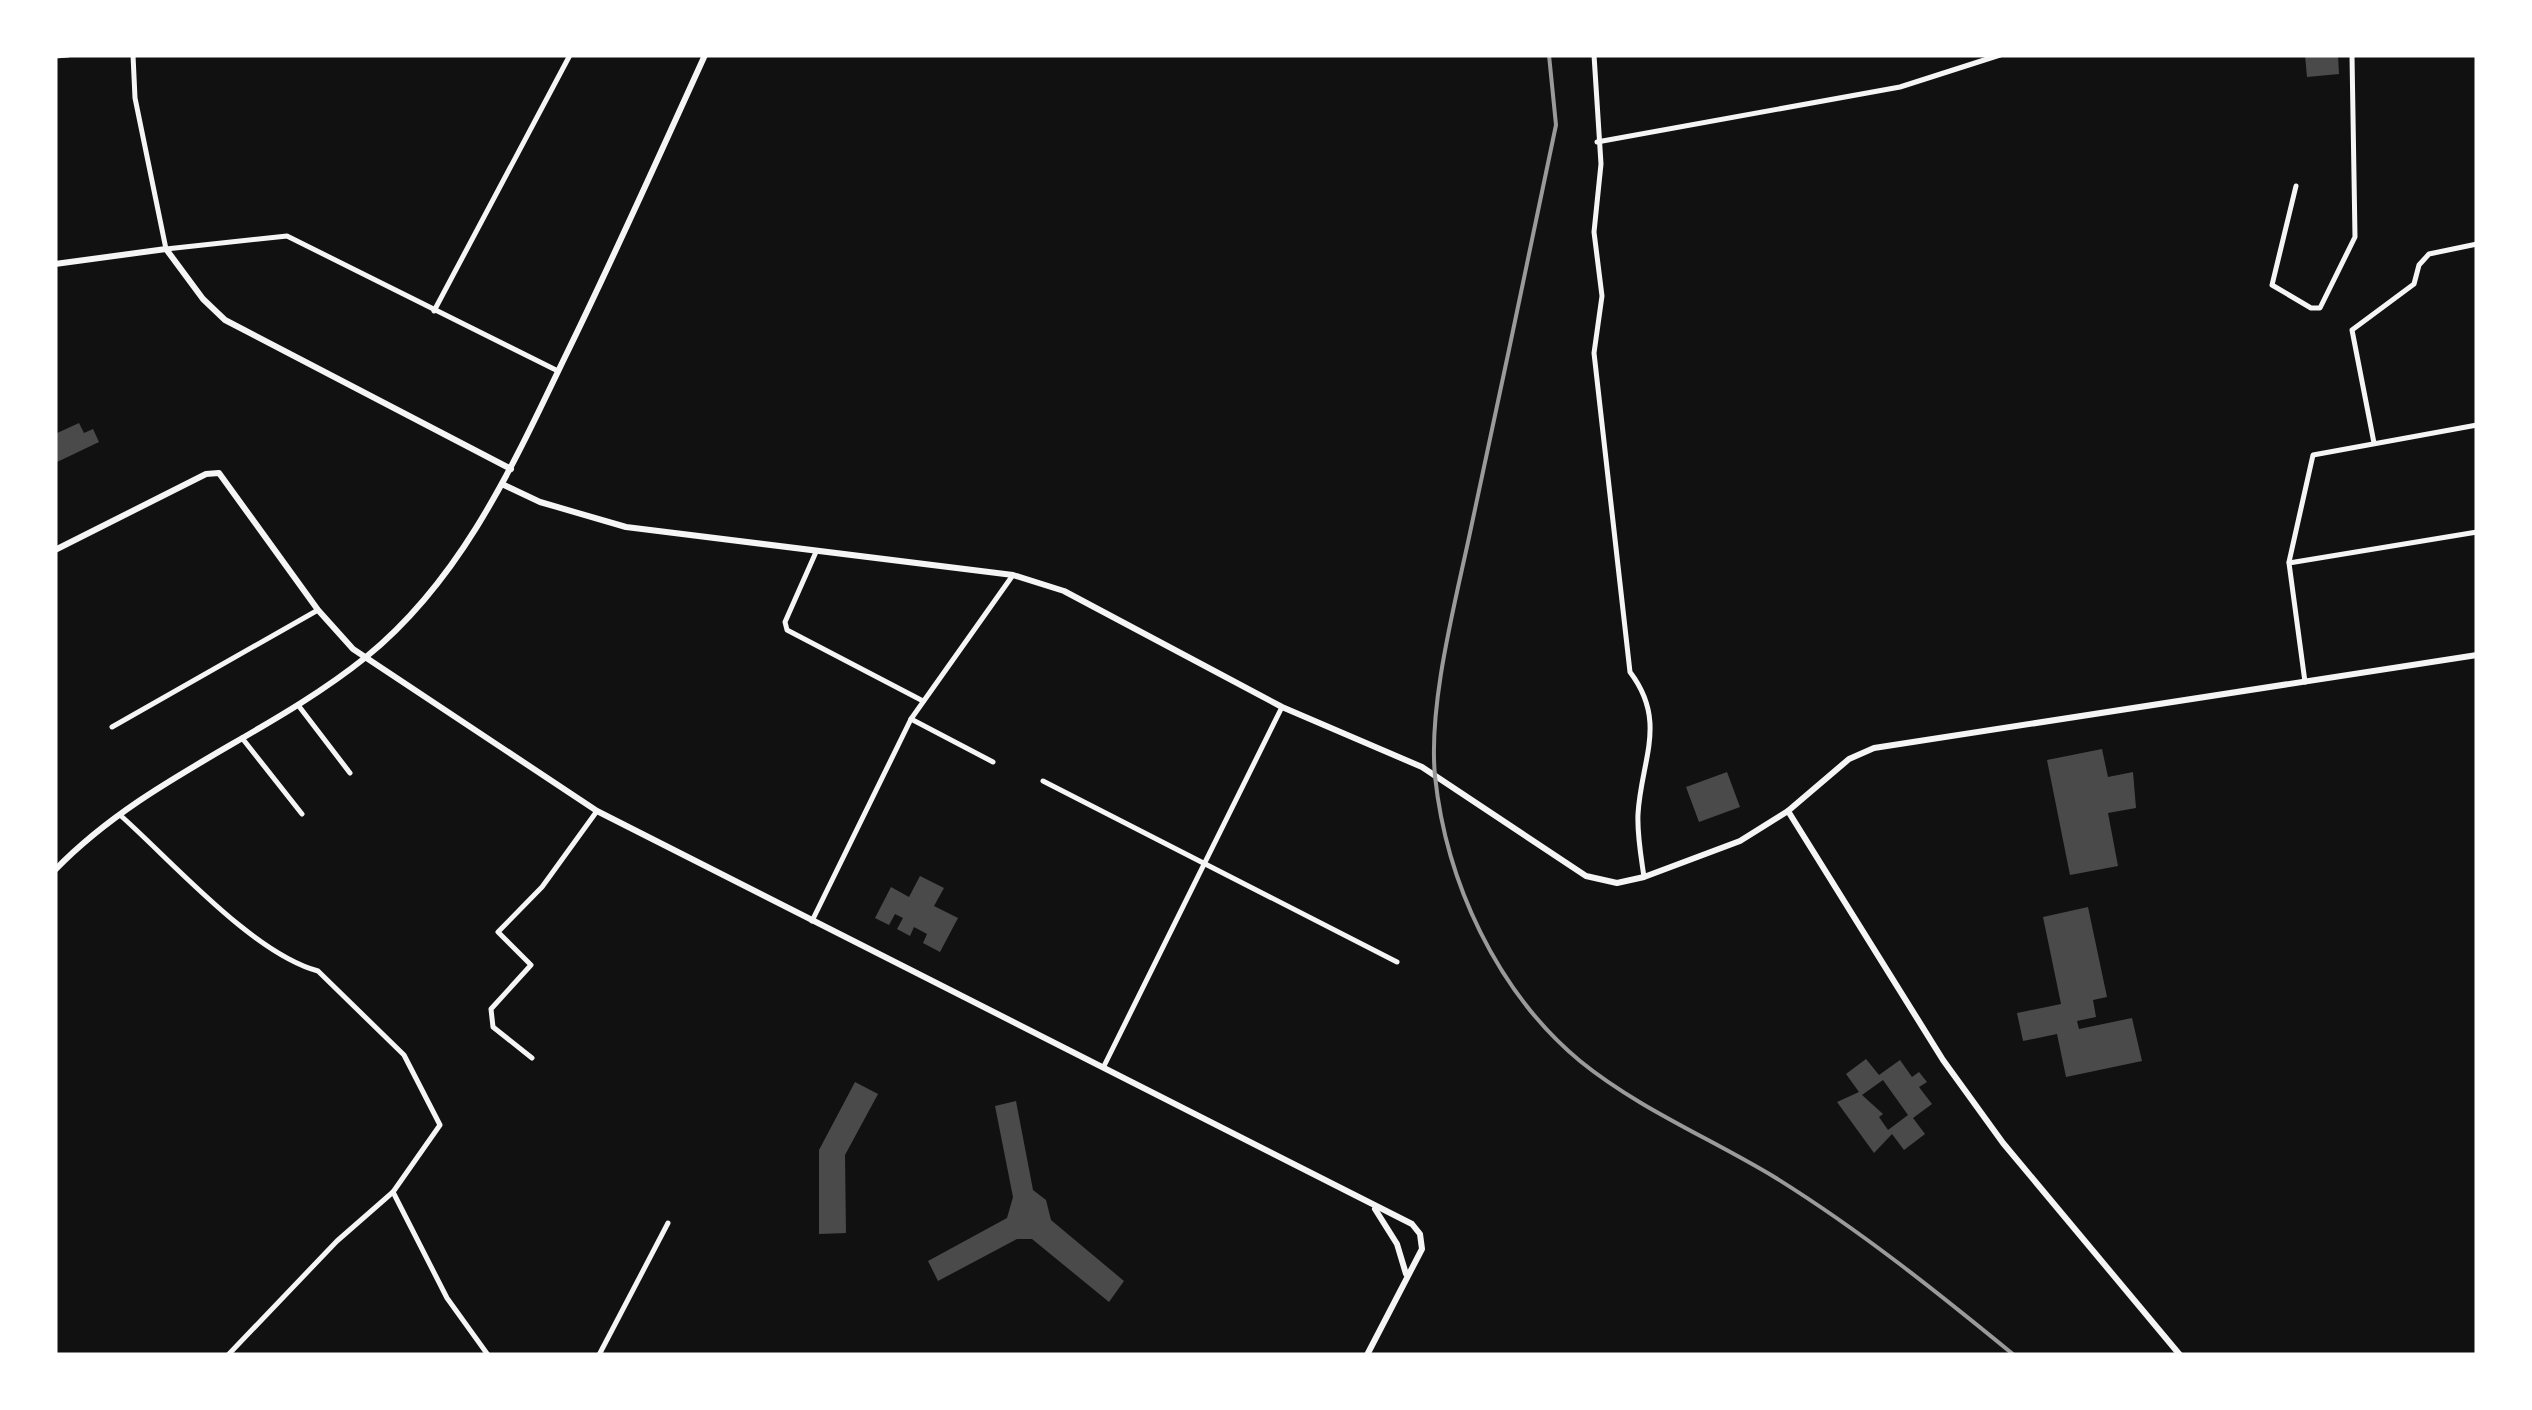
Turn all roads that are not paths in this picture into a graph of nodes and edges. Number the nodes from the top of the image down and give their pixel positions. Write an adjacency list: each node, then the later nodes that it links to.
1 (68, 55): 8 (street)
2 (133, 55): 12 (street)
3 (570, 55): 14 (street)
4 (705, 55): 15 (main road)
5 (1594, 55): 9 (street)
6 (2000, 55): 9 (street)
7 (2352, 55): 10 (street)
8 (55, 56)
9 (1597, 142): 44 (street)
10 (2296, 186)
11 (2477, 244): 17 (street)
12 (166, 250): 13 (main road); 14 (street); 18 (main road)
13 (55, 264)
14 (434, 311): 15 (street)
15 (558, 372): 18 (main road)
16 (2477, 426): 17 (street)
17 (2374, 443): 23 (street)
18 (512, 469): 19 (main road)
19 (504, 485): 21 (main road); 27 (main road)
20 (2477, 532): 23 (street)
21 (818, 549): 24 (main road); 29 (street)
22 (55, 550): 25 (main road)
23 (2288, 563): 28 (street)
24 (1013, 575): 29 (street); 31 (main road)
25 (318, 610): 27 (main road); 33 (street)
26 (2477, 655): 28 (main road)
27 (365, 658): 30 (main road); 38 (main road)
28 (2305, 682): 39 (main road)
29 (923, 702): 32 (street)
30 (298, 705): 34 (main road); 36 (street)
31 (1282, 707): 42 (street); 44 (main road)
32 (911, 719): 35 (street); 45 (street)
33 (112, 727)
34 (242, 738): 40 (street); 41 (main road)
35 (992, 762)
36 (350, 773)
37 (1043, 781): 42 (street)
38 (597, 810): 45 (main road); 47 (street)
39 (1788, 810): 44 (main road); 57 (main road)
40 (302, 814)
41 (120, 815): 43 (main road); 49 (street)
42 (1205, 863): 46 (street); 48 (street)
43 (55, 870)
44 (1644, 877)
45 (812, 921): 48 (main road)
46 (1397, 962)
47 (532, 1058)
48 (1104, 1066): 50 (main road)
49 (392, 1192): 53 (street); 54 (street)
50 (1373, 1206): 52 (main road); 52 (main road)
51 (668, 1223): 55 (street)
52 (1406, 1275): 56 (main road)
53 (228, 1355)
54 (488, 1355)
55 (599, 1355)
56 (1367, 1355)
57 (2180, 1355)

